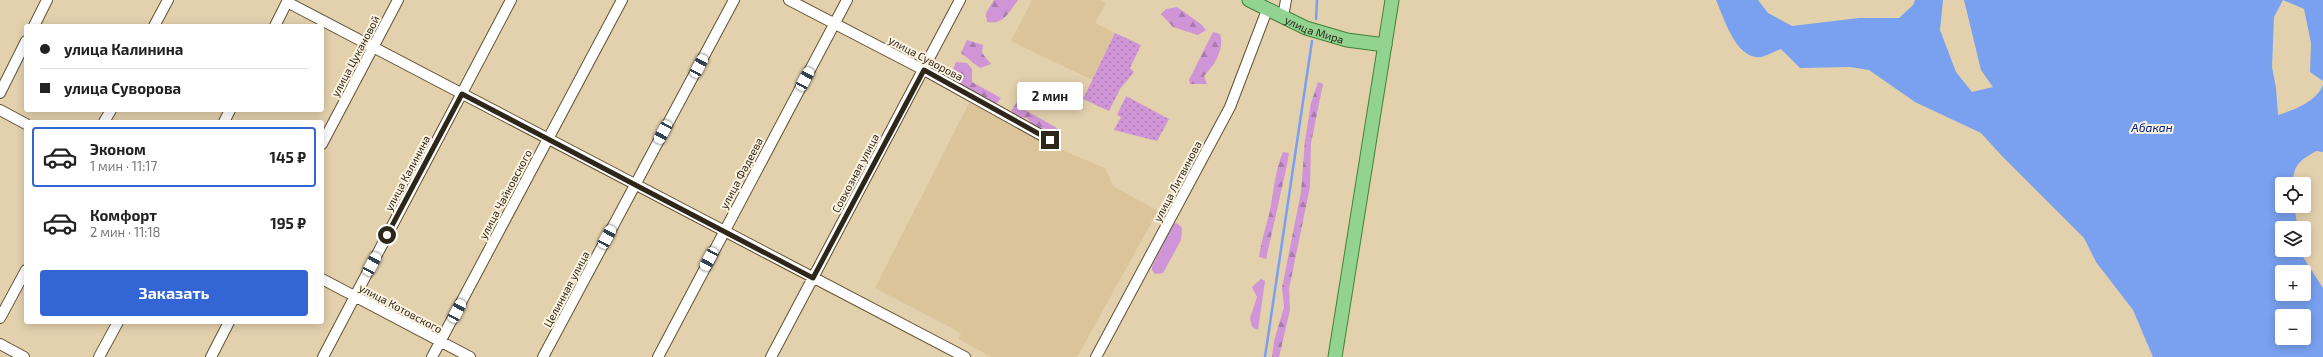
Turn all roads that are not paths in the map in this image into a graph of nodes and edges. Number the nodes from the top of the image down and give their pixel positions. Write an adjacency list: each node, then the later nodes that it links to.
1 (47, 0): 16 (street)
2 (168, 0): 17 (street)
3 (398, 0): 22 (street, улица Цукановой)
4 (512, 0): 25 (street, улица Калинина)
5 (622, 0): 28 (street, улица Чайковского)
6 (734, 0): 31 (street, Целинная улица)
7 (789, 0): 19 (street, улица Суворова)
8 (847, 0): 19 (street, улица Фадеева)
9 (960, 0): 23 (street, Совхозная улица)
10 (1249, 0): 14 (main road, улица Мира)
11 (1286, 0): 15 (street)
12 (1392, 0): 21 (main road)
13 (288, 1): 18 (street); 22 (street)
14 (1267, 10): 15 (main road, улица Мира); 52 (street, улица Литвинова)
15 (1283, 18): 21 (main road, улица Мира)
16 (35, 24)
17 (155, 24)
18 (276, 24)
19 (834, 24): 23 (street, улица Суворова); 32 (street, улица Фадеева)
20 (24, 45): 24 (street)
21 (1384, 45): 53 (main road)
22 (372, 47): 25 (street); 29 (street, улица Цукановой)
23 (924, 70): 30 (street, улица Суворова); 34 (street, Совхозная улица)
24 (0, 93)
25 (462, 94): 28 (street); 36 (street, улица Калинина)
26 (0, 110): 27 (street)
27 (24, 123)
28 (548, 139): 31 (street); 40 (street, улица Чайковского)
29 (324, 140)
30 (1050, 140)
31 (635, 184): 32 (street); 48 (street, Целинная улица)
32 (724, 231): 34 (street); 49 (street, улица Фадеева)
33 (24, 274): 37 (street)
34 (813, 278): 50 (street, Совхозная улица); 51 (street)
35 (324, 280): 36 (street, улица Котовского)
36 (355, 297): 40 (street, улица Котовского); 45 (street, улица Калинина)
37 (0, 318)
38 (117, 324): 43 (street)
39 (228, 324): 44 (street)
40 (440, 342): 46 (street, улица Чайковского); 47 (street, улица Котовского)
41 (0, 344): 42 (street)
42 (24, 357)
43 (99, 357)
44 (211, 357)
45 (323, 357)
46 (432, 357)
47 (470, 357)
48 (544, 357)
49 (658, 357)
50 (770, 357)
51 (965, 357)
52 (1096, 357)
53 (1335, 357)

